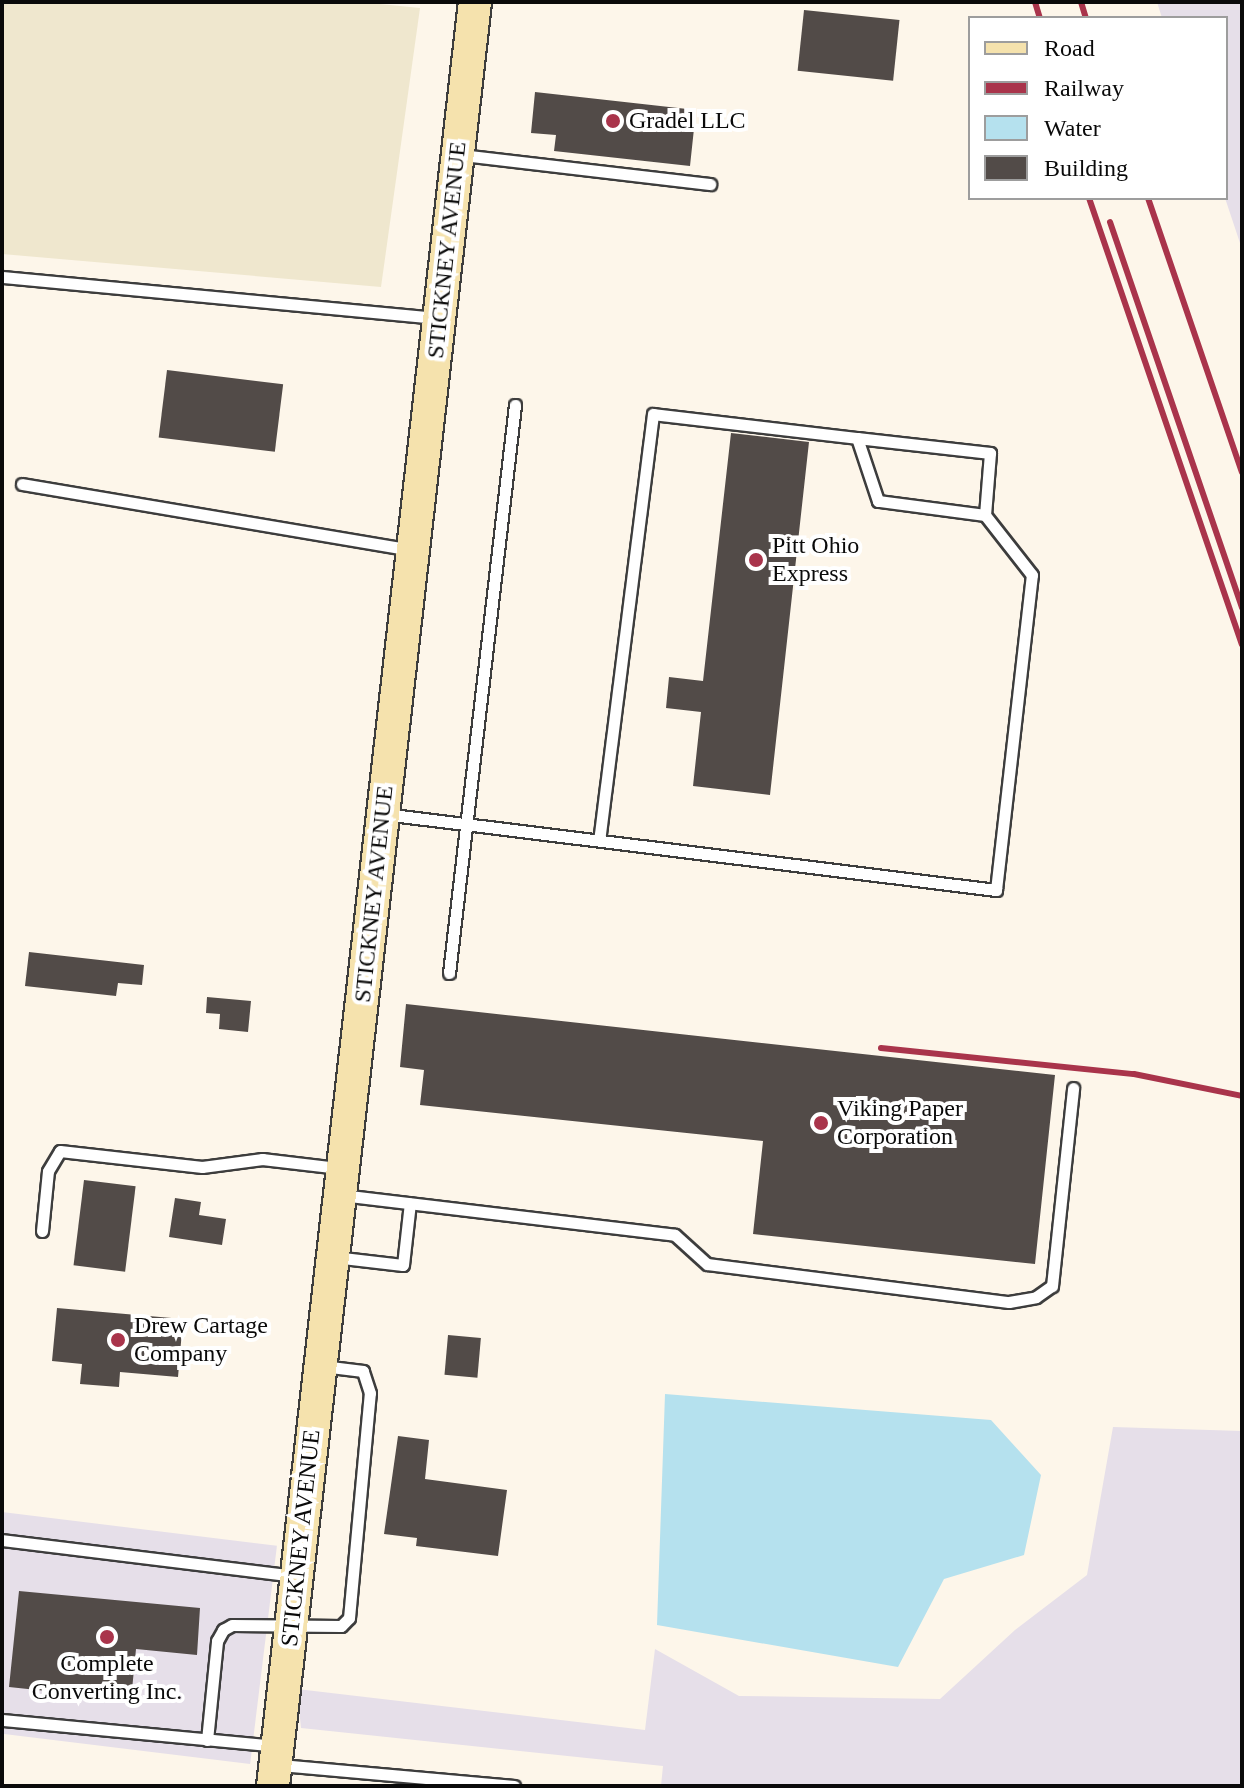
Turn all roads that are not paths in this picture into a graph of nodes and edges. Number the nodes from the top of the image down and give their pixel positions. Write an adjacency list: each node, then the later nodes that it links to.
1 (475, 2): 2 (street, STICKNEY AVENUE)
2 (457, 154): 3 (lane); 5 (street, STICKNEY AVENUE)
3 (710, 184)
4 (2, 277): 5 (lane)
5 (439, 318): 10 (street, STICKNEY AVENUE)
6 (515, 405): 12 (lane)
7 (857, 438): 9 (lane); 9 (lane); 13 (lane)
8 (22, 484): 10 (lane)
9 (985, 515): 13 (lane)
10 (413, 550): 11 (street, STICKNEY AVENUE)
11 (383, 814): 12 (lane); 16 (street, STICKNEY AVENUE)
12 (465, 824): 13 (lane); 14 (lane)
13 (599, 840)
14 (449, 973)
15 (1073, 1088): 17 (lane)
16 (342, 1182): 17 (lane); 18 (lane); 19 (street, STICKNEY AVENUE)
17 (410, 1203): 19 (lane)
18 (42, 1231)
19 (333, 1257): 20 (street, STICKNEY AVENUE)
20 (321, 1366): 22 (street, STICKNEY AVENUE); 23 (lane)
21 (2, 1540): 22 (lane)
22 (297, 1576): 23 (street, STICKNEY AVENUE)
23 (291, 1629): 25 (lane); 26 (street, STICKNEY AVENUE)
24 (2, 1720): 25 (lane)
25 (207, 1740): 26 (lane)
26 (275, 1766): 27 (lane)
27 (514, 1786)

